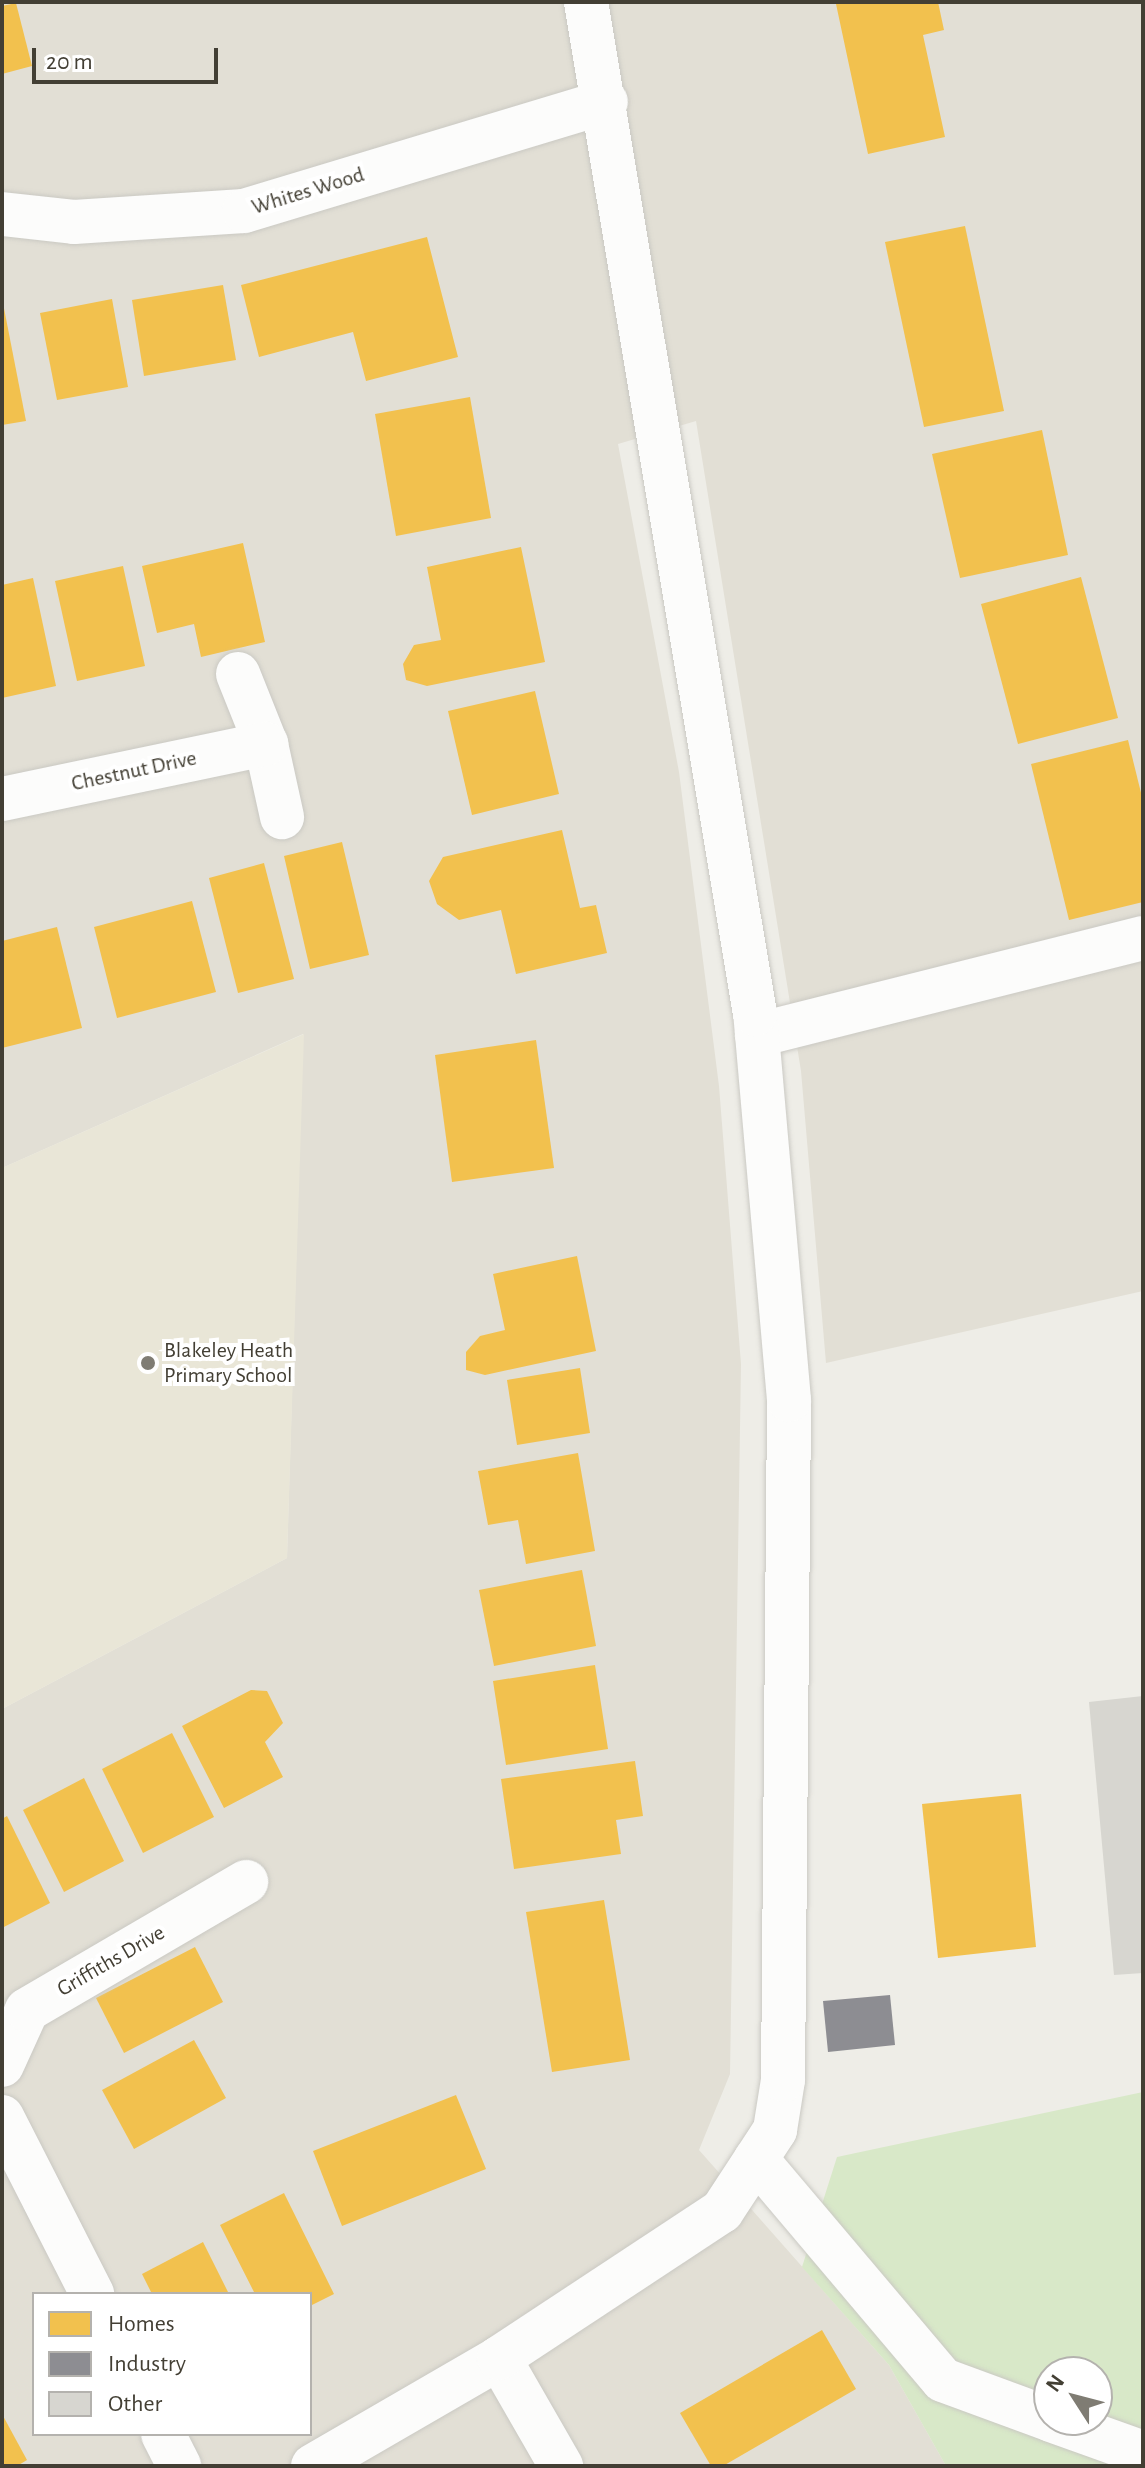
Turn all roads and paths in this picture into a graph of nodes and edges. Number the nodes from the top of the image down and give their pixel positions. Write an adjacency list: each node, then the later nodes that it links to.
1 (586, 2): 2 (street)
2 (606, 102): 3 (street, Whites Wood); 9 (street)
3 (2, 214)
4 (238, 674): 5 (street)
5 (266, 744): 6 (street, Chestnut Drive); 7 (street)
6 (2, 799)
7 (282, 817)
8 (1143, 938): 9 (street)
9 (757, 1035): 13 (street)
10 (246, 1882): 11 (street, Griffiths Drive)
11 (2, 2065)
12 (2, 2117): 14 (street)
13 (756, 2159): 15 (street); 16 (street)
14 (91, 2292)
15 (499, 2358): 21 (street); 22 (street)
16 (1033, 2414)
17 (164, 2436): 20 (street)
18 (1095, 2436): 19 (street)
19 (1143, 2453)
20 (179, 2466)
21 (313, 2466)
22 (561, 2466)

